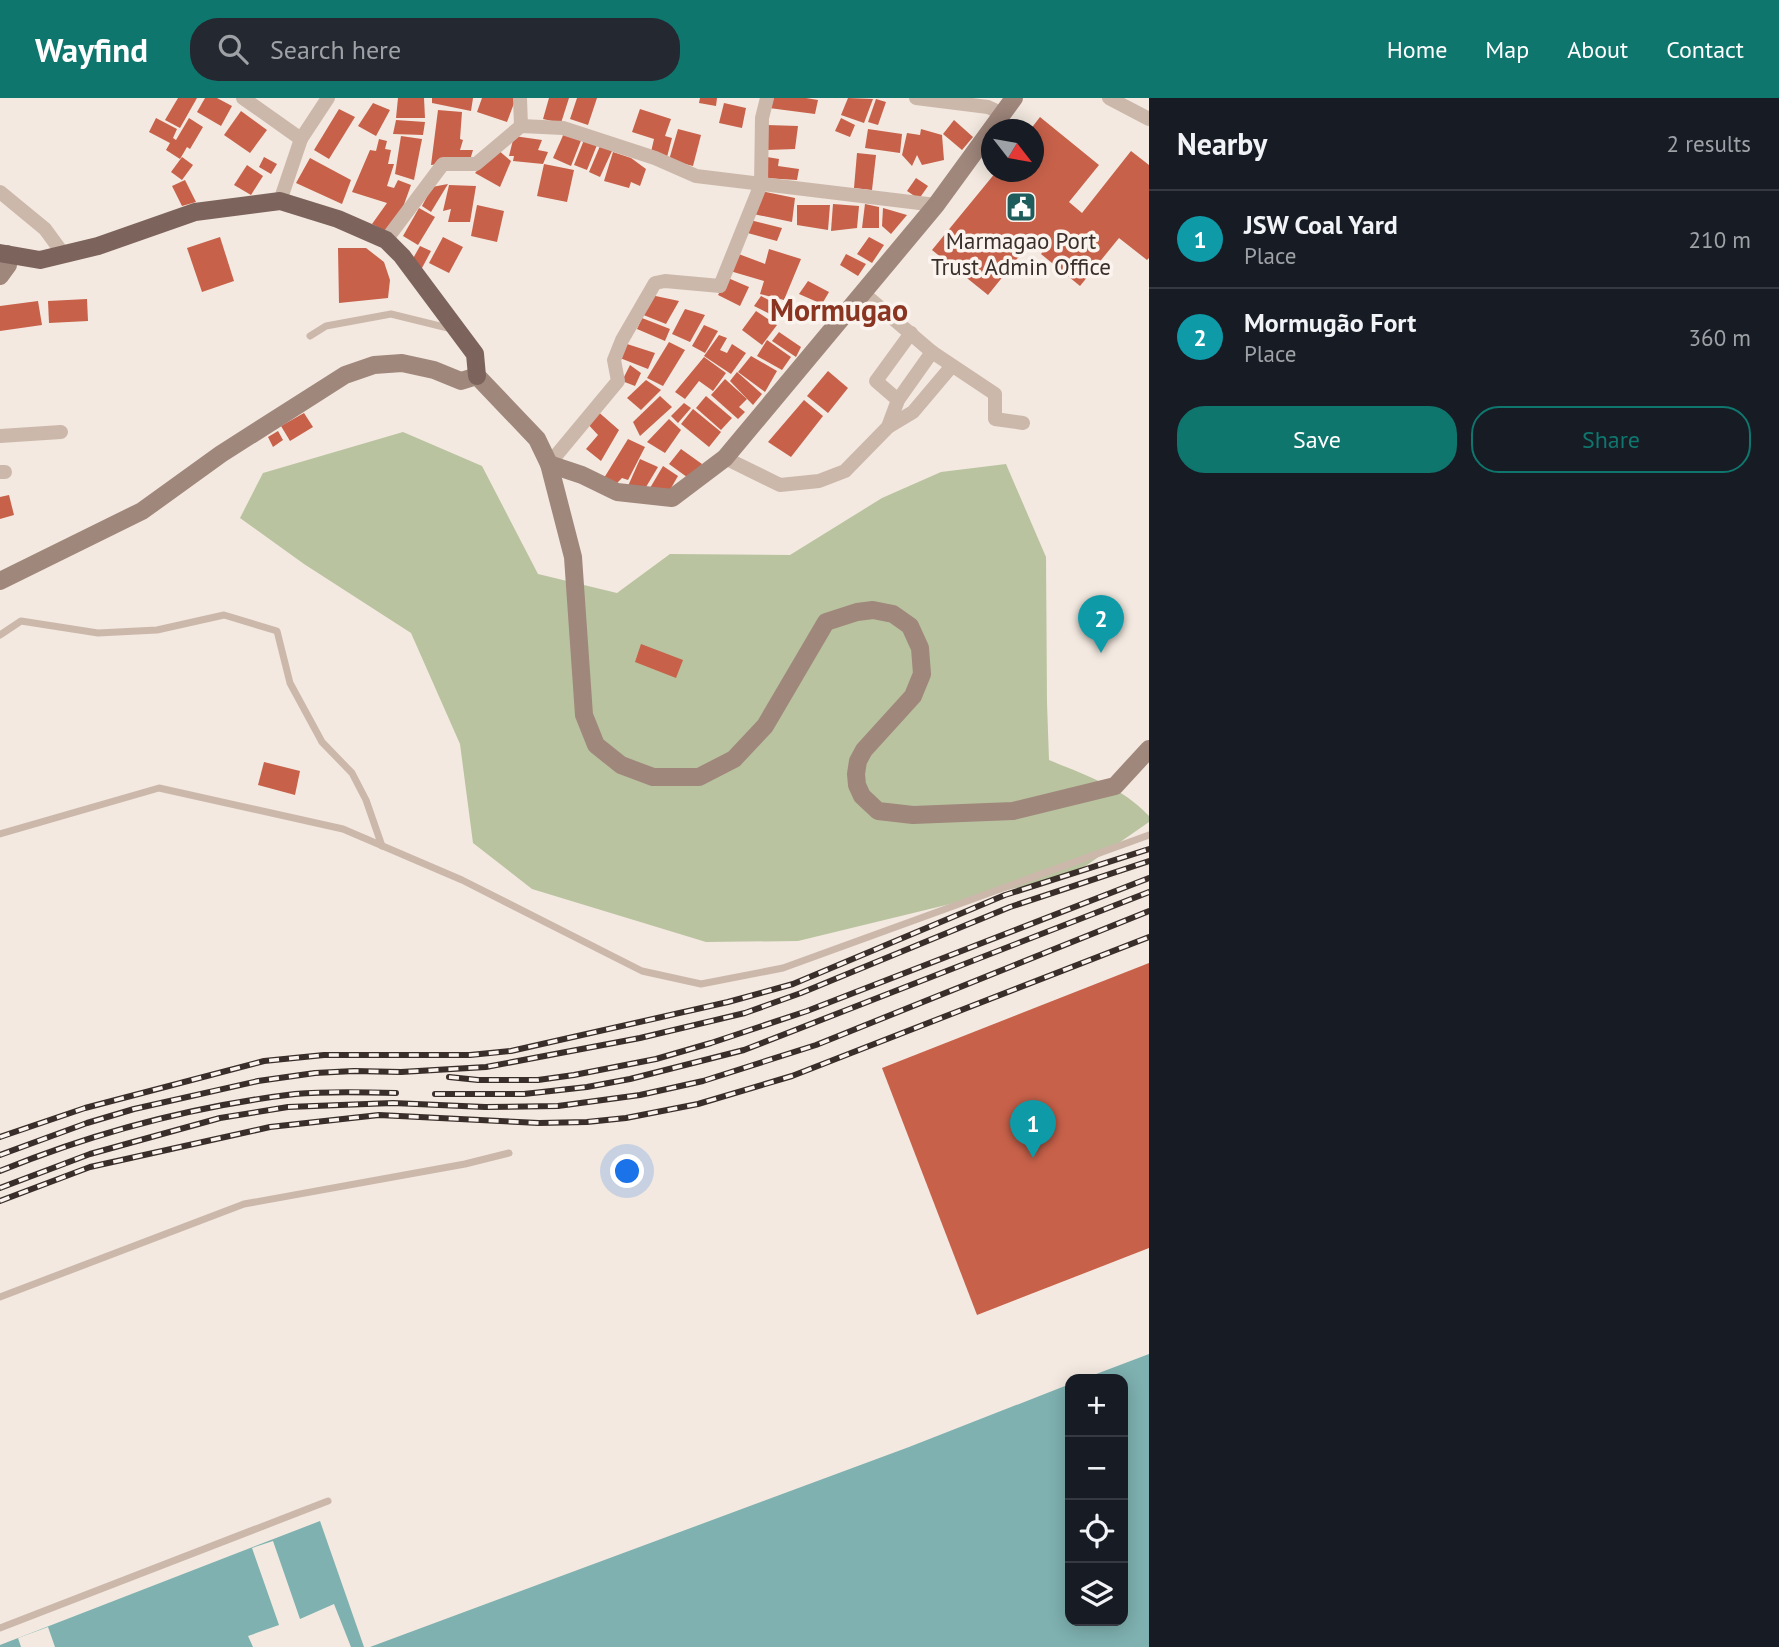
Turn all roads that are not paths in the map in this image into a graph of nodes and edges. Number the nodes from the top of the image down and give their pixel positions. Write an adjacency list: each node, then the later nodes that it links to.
1 (243, 98): 11 (street)
2 (328, 98): 11 (street)
3 (520, 98): 10 (street)
4 (767, 98): 12 (street)
5 (916, 98): 8 (street)
6 (1014, 98): 8 (street)
7 (1109, 98): 9 (street)
8 (1003, 114): 15 (street)
9 (1149, 119)
10 (521, 126): 12 (street); 16 (street)
11 (301, 139): 14 (street)
12 (761, 184): 15 (street); 33 (street)
13 (0, 192): 18 (street)
14 (280, 201): 16 (main road); 18 (main road)
15 (936, 205): 20 (street)
16 (386, 240): 21 (main road)
17 (2, 253): 18 (main road); 19 (street)
18 (64, 255)
19 (0, 276)
20 (862, 292): 22 (street); 32 (street)
21 (457, 330): 23 (lane); 26 (main road)
22 (911, 333): 24 (street); 27 (street)
23 (310, 336)
24 (932, 352): 25 (street); 27 (street)
25 (951, 367): 28 (street); 29 (street)
26 (477, 376): 33 (street); 34 (street)
27 (898, 400): 29 (street)
28 (1023, 424)
29 (888, 427): 32 (street)
30 (61, 432): 31 (street)
31 (0, 436)
32 (725, 458): 33 (street)
33 (549, 464): 36 (street)
34 (0, 581)
35 (0, 635): 39 (lane)
36 (1149, 749)
37 (0, 834): 39 (lane)
38 (1149, 835): 39 (lane)
39 (382, 846)
40 (509, 1153): 41 (lane)
41 (0, 1297)
42 (328, 1501): 43 (lane)
43 (0, 1628)

